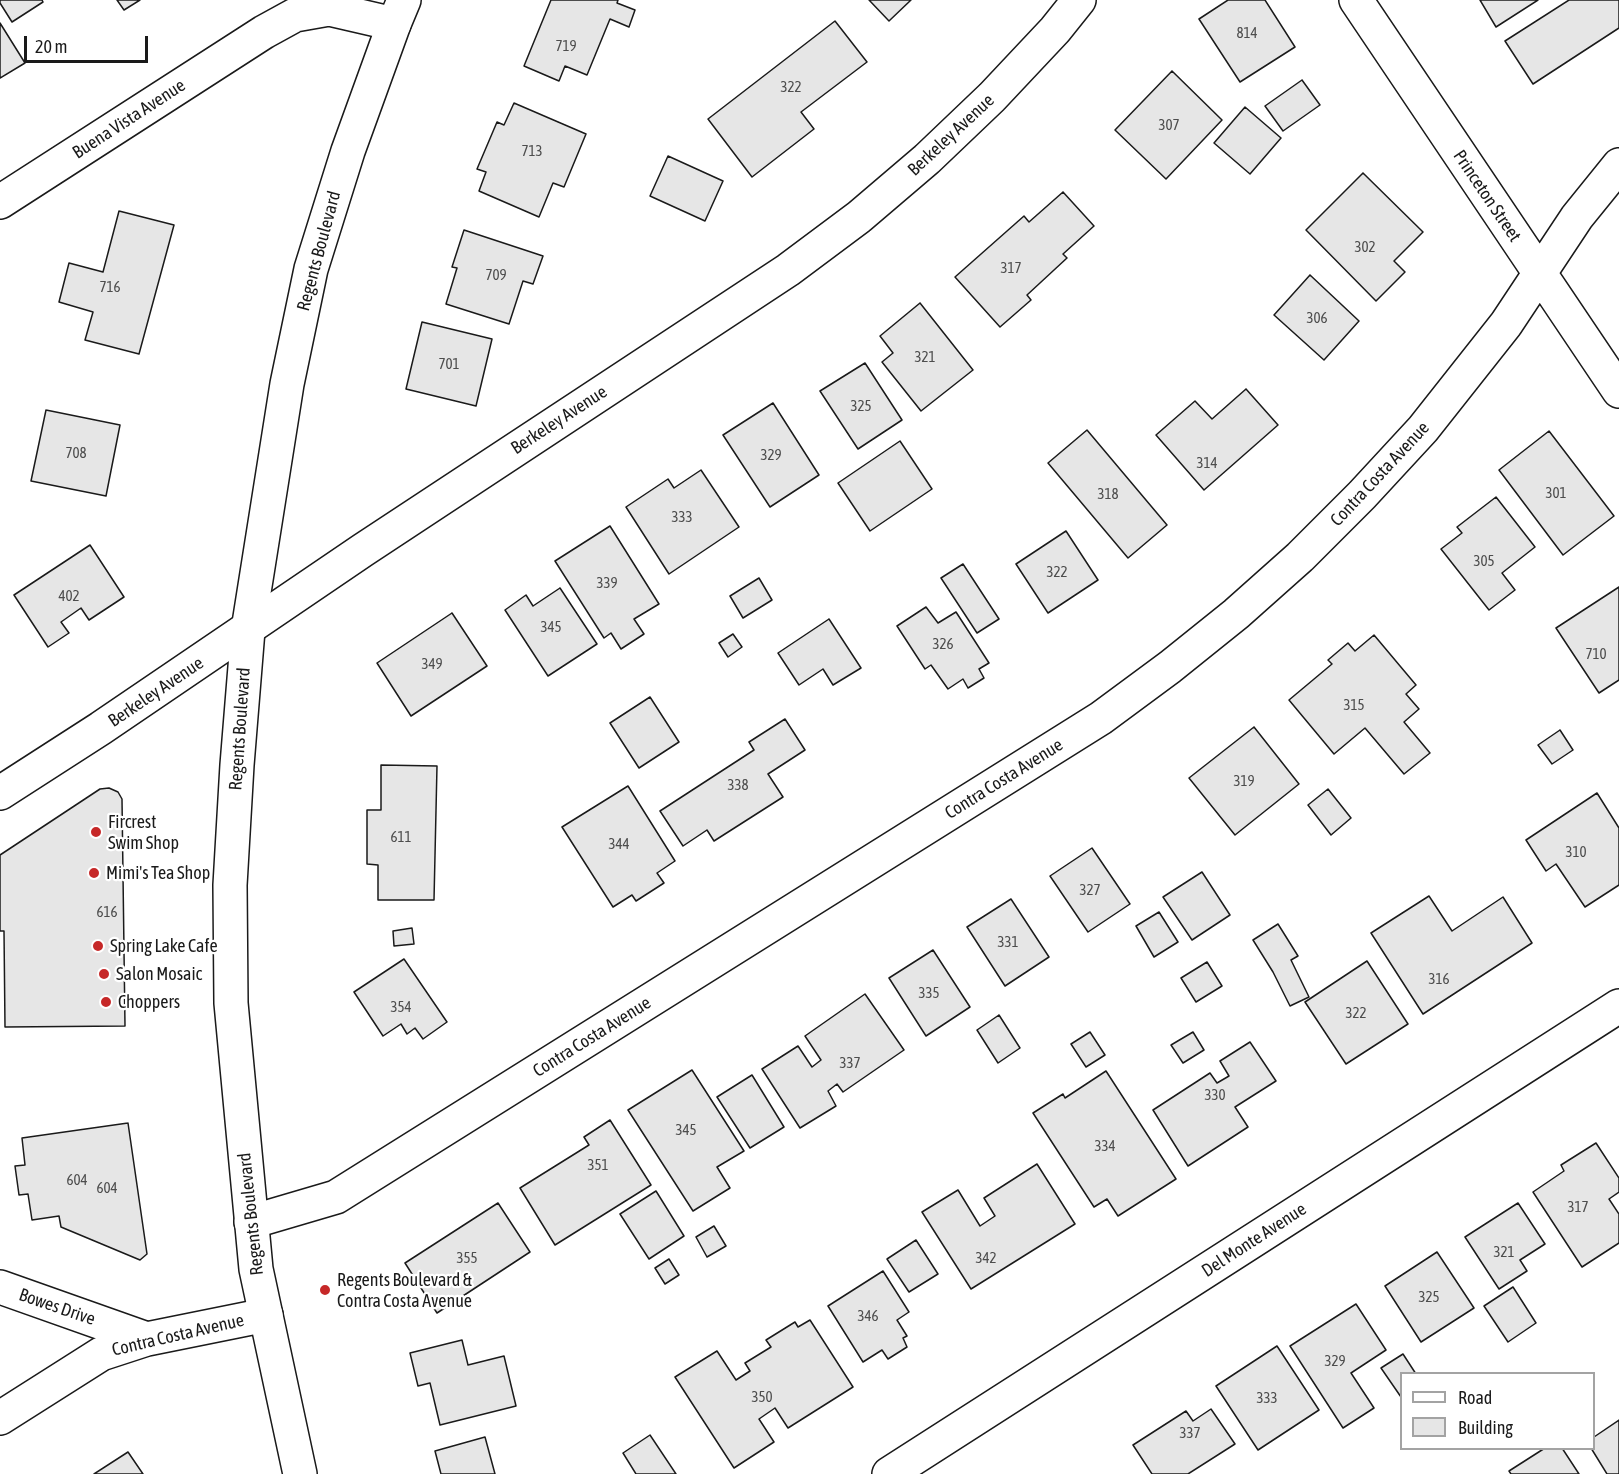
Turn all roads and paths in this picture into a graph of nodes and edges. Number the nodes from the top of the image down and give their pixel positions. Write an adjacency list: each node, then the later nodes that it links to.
1 (1079, 0): 8 (street, Berkeley Avenue)
2 (1356, 0): 6 (street, Princeton Street)
3 (399, 12): 5 (street, Buena Vista Avenue); 8 (street, Regents Boulevard)
4 (1619, 165): 6 (street, Contra Costa Avenue)
5 (0, 202)
6 (1540, 275): 7 (street, Princeton Street); 11 (street, Contra Costa Avenue)
7 (1619, 392)
8 (248, 630): 9 (street, Berkeley Avenue); 11 (street, Regents Boulevard)
9 (0, 792)
10 (1619, 1006): 17 (street, Del Monte Avenue)
11 (251, 1222): 13 (street, Regents Boulevard)
12 (0, 1287): 14 (street, Bowes Drive)
13 (266, 1315): 14 (street, Contra Costa Avenue); 16 (street, Regents Boulevard)
14 (147, 1339): 15 (street, Contra Costa Avenue)
15 (0, 1418)
16 (300, 1474)
17 (889, 1474)

